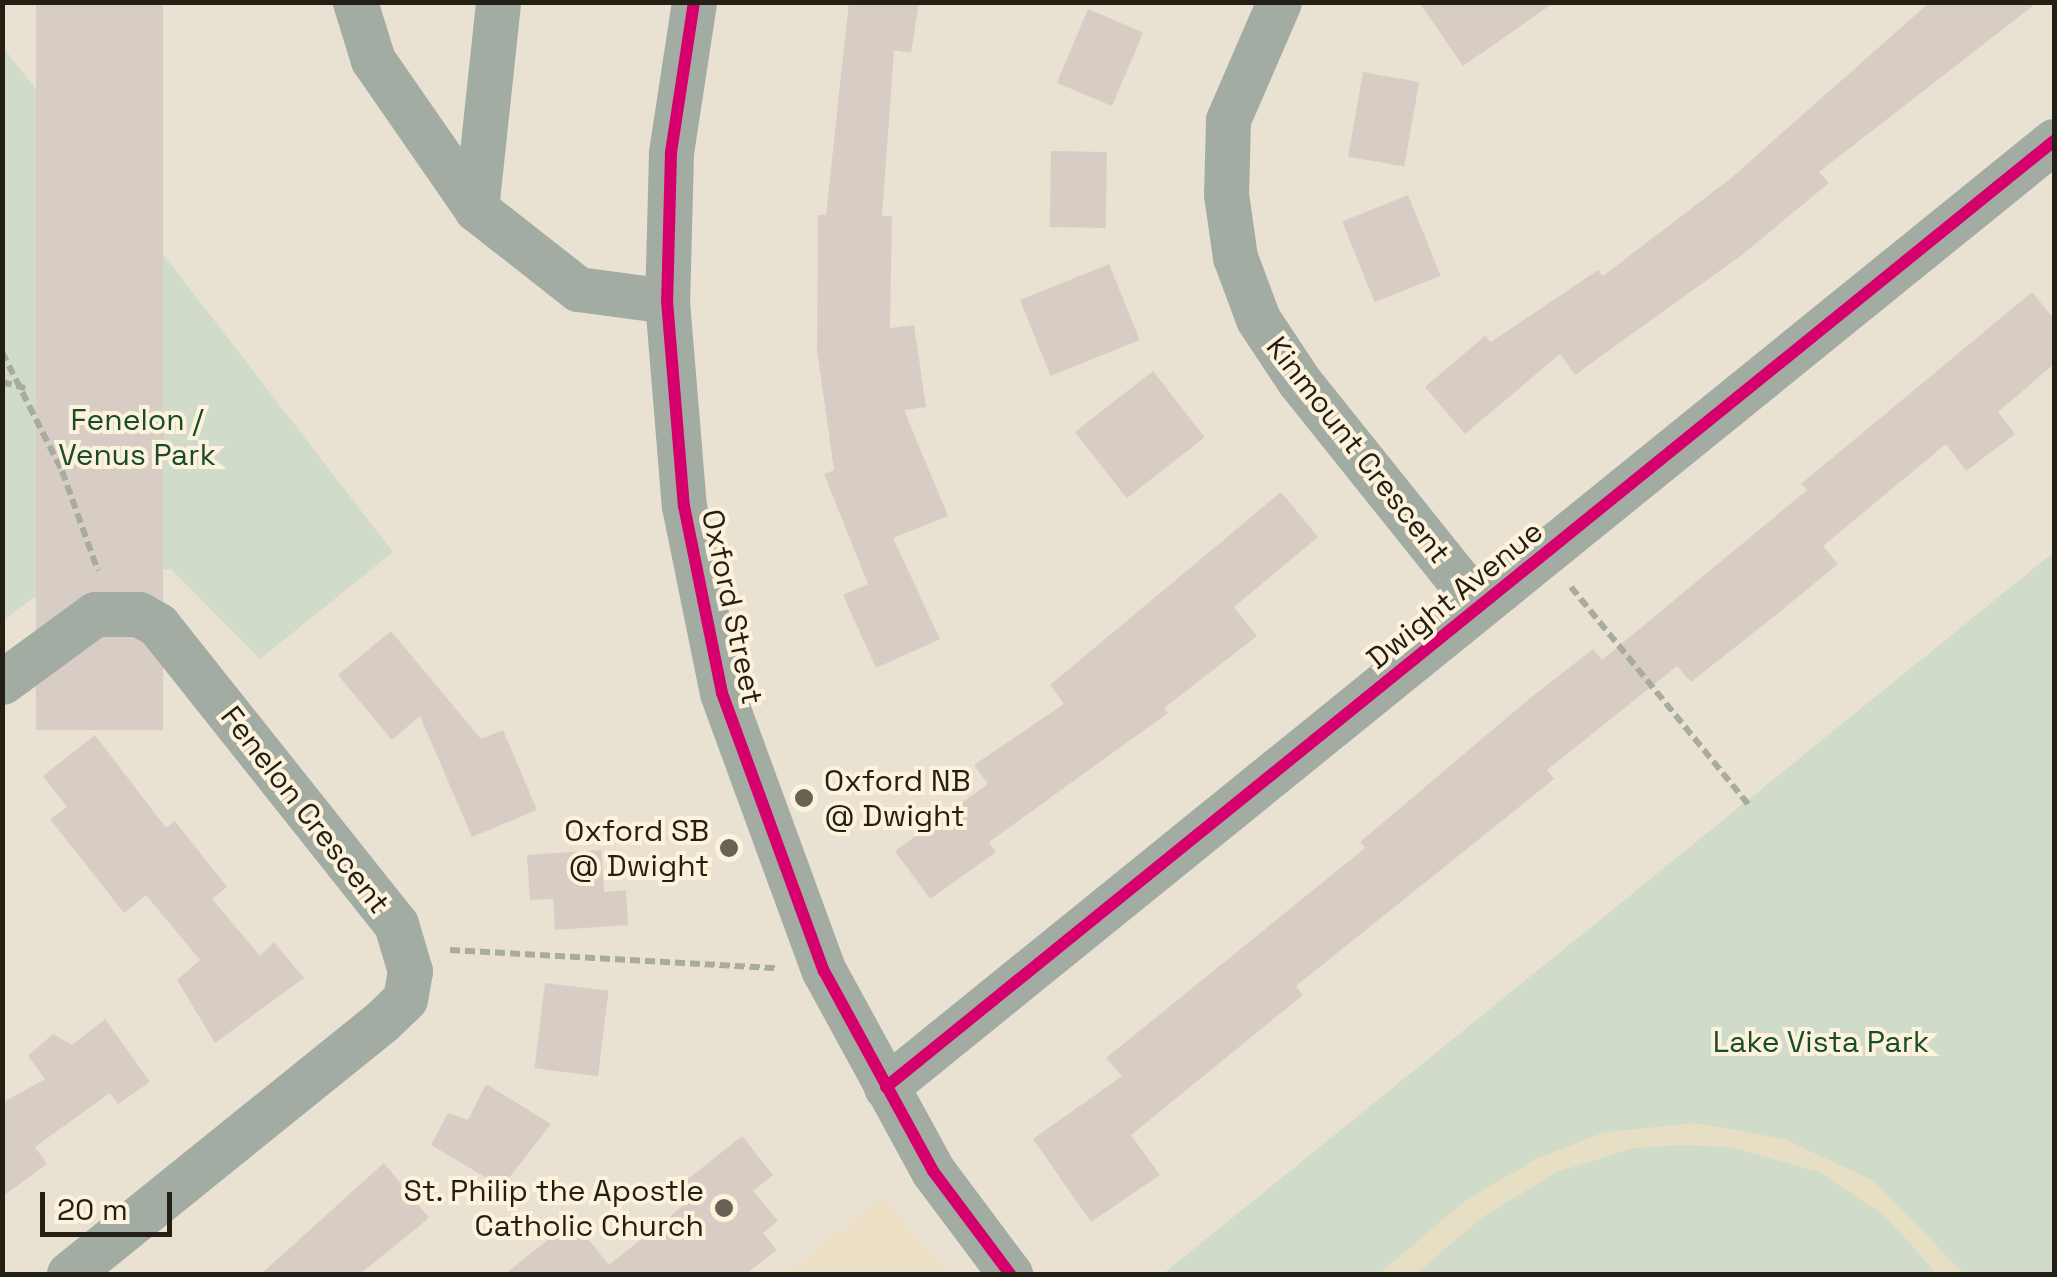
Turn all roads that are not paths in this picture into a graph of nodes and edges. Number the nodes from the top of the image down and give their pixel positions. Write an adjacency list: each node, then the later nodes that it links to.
1 (355, 2): 6 (street)
2 (498, 2): 6 (street)
3 (694, 2): 7 (street, Oxford Street)
4 (1279, 2): 8 (street, Kinmount Crescent)
5 (2054, 142): 8 (street, Dwight Avenue)
6 (476, 209): 7 (street)
7 (667, 301): 10 (street, Oxford Street)
8 (1479, 606): 10 (street, Dwight Avenue)
9 (2, 682): 11 (street, Fenelon Crescent)
10 (886, 1087): 12 (street, Oxford Street)
11 (69, 1274)
12 (1010, 1274)

